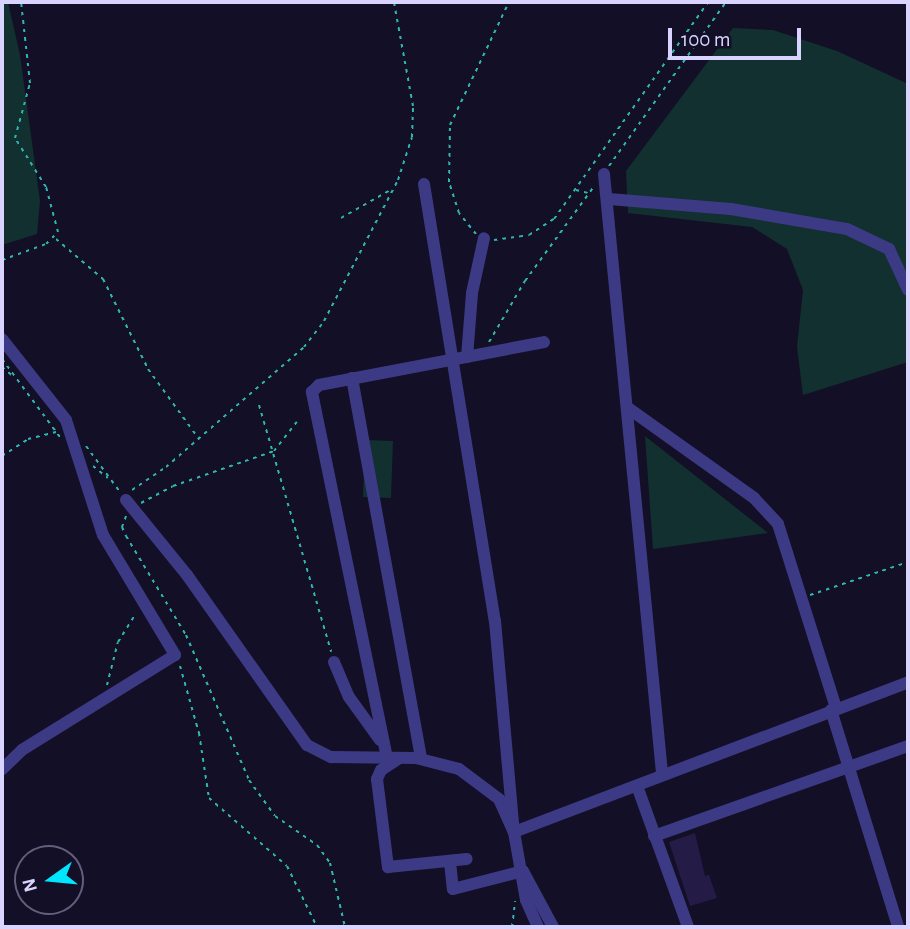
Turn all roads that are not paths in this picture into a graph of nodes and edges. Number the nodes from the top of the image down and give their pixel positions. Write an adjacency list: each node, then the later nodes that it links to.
1 (604, 174): 3 (street)
2 (424, 184): 8 (street)
3 (610, 199): 5 (street); 10 (street)
4 (484, 238): 8 (street)
5 (908, 290)
6 (2, 339): 21 (street)
7 (544, 342): 8 (street)
8 (460, 358): 9 (street); 24 (street)
9 (352, 378): 15 (street); 19 (street)
10 (628, 408): 14 (street); 22 (street)
11 (123, 497): 18 (street)
12 (334, 663): 15 (street)
13 (908, 682): 14 (street)
14 (834, 709): 20 (street); 22 (street)
15 (382, 743): 18 (street)
16 (908, 746): 20 (street)
17 (401, 757): 18 (street); 19 (street); 27 (street)
18 (387, 758)
19 (421, 759): 24 (street)
20 (849, 768): 25 (street); 30 (street)
21 (2, 769)
22 (662, 773): 23 (street)
23 (637, 786): 24 (street); 25 (street)
24 (514, 832): 28 (street)
25 (654, 836): 33 (street)
26 (467, 859): 27 (street)
27 (450, 862): 28 (street)
28 (523, 871): 31 (street); 32 (street)
29 (908, 910): 30 (street)
30 (897, 921)
31 (538, 927)
32 (553, 927)
33 (688, 927)

